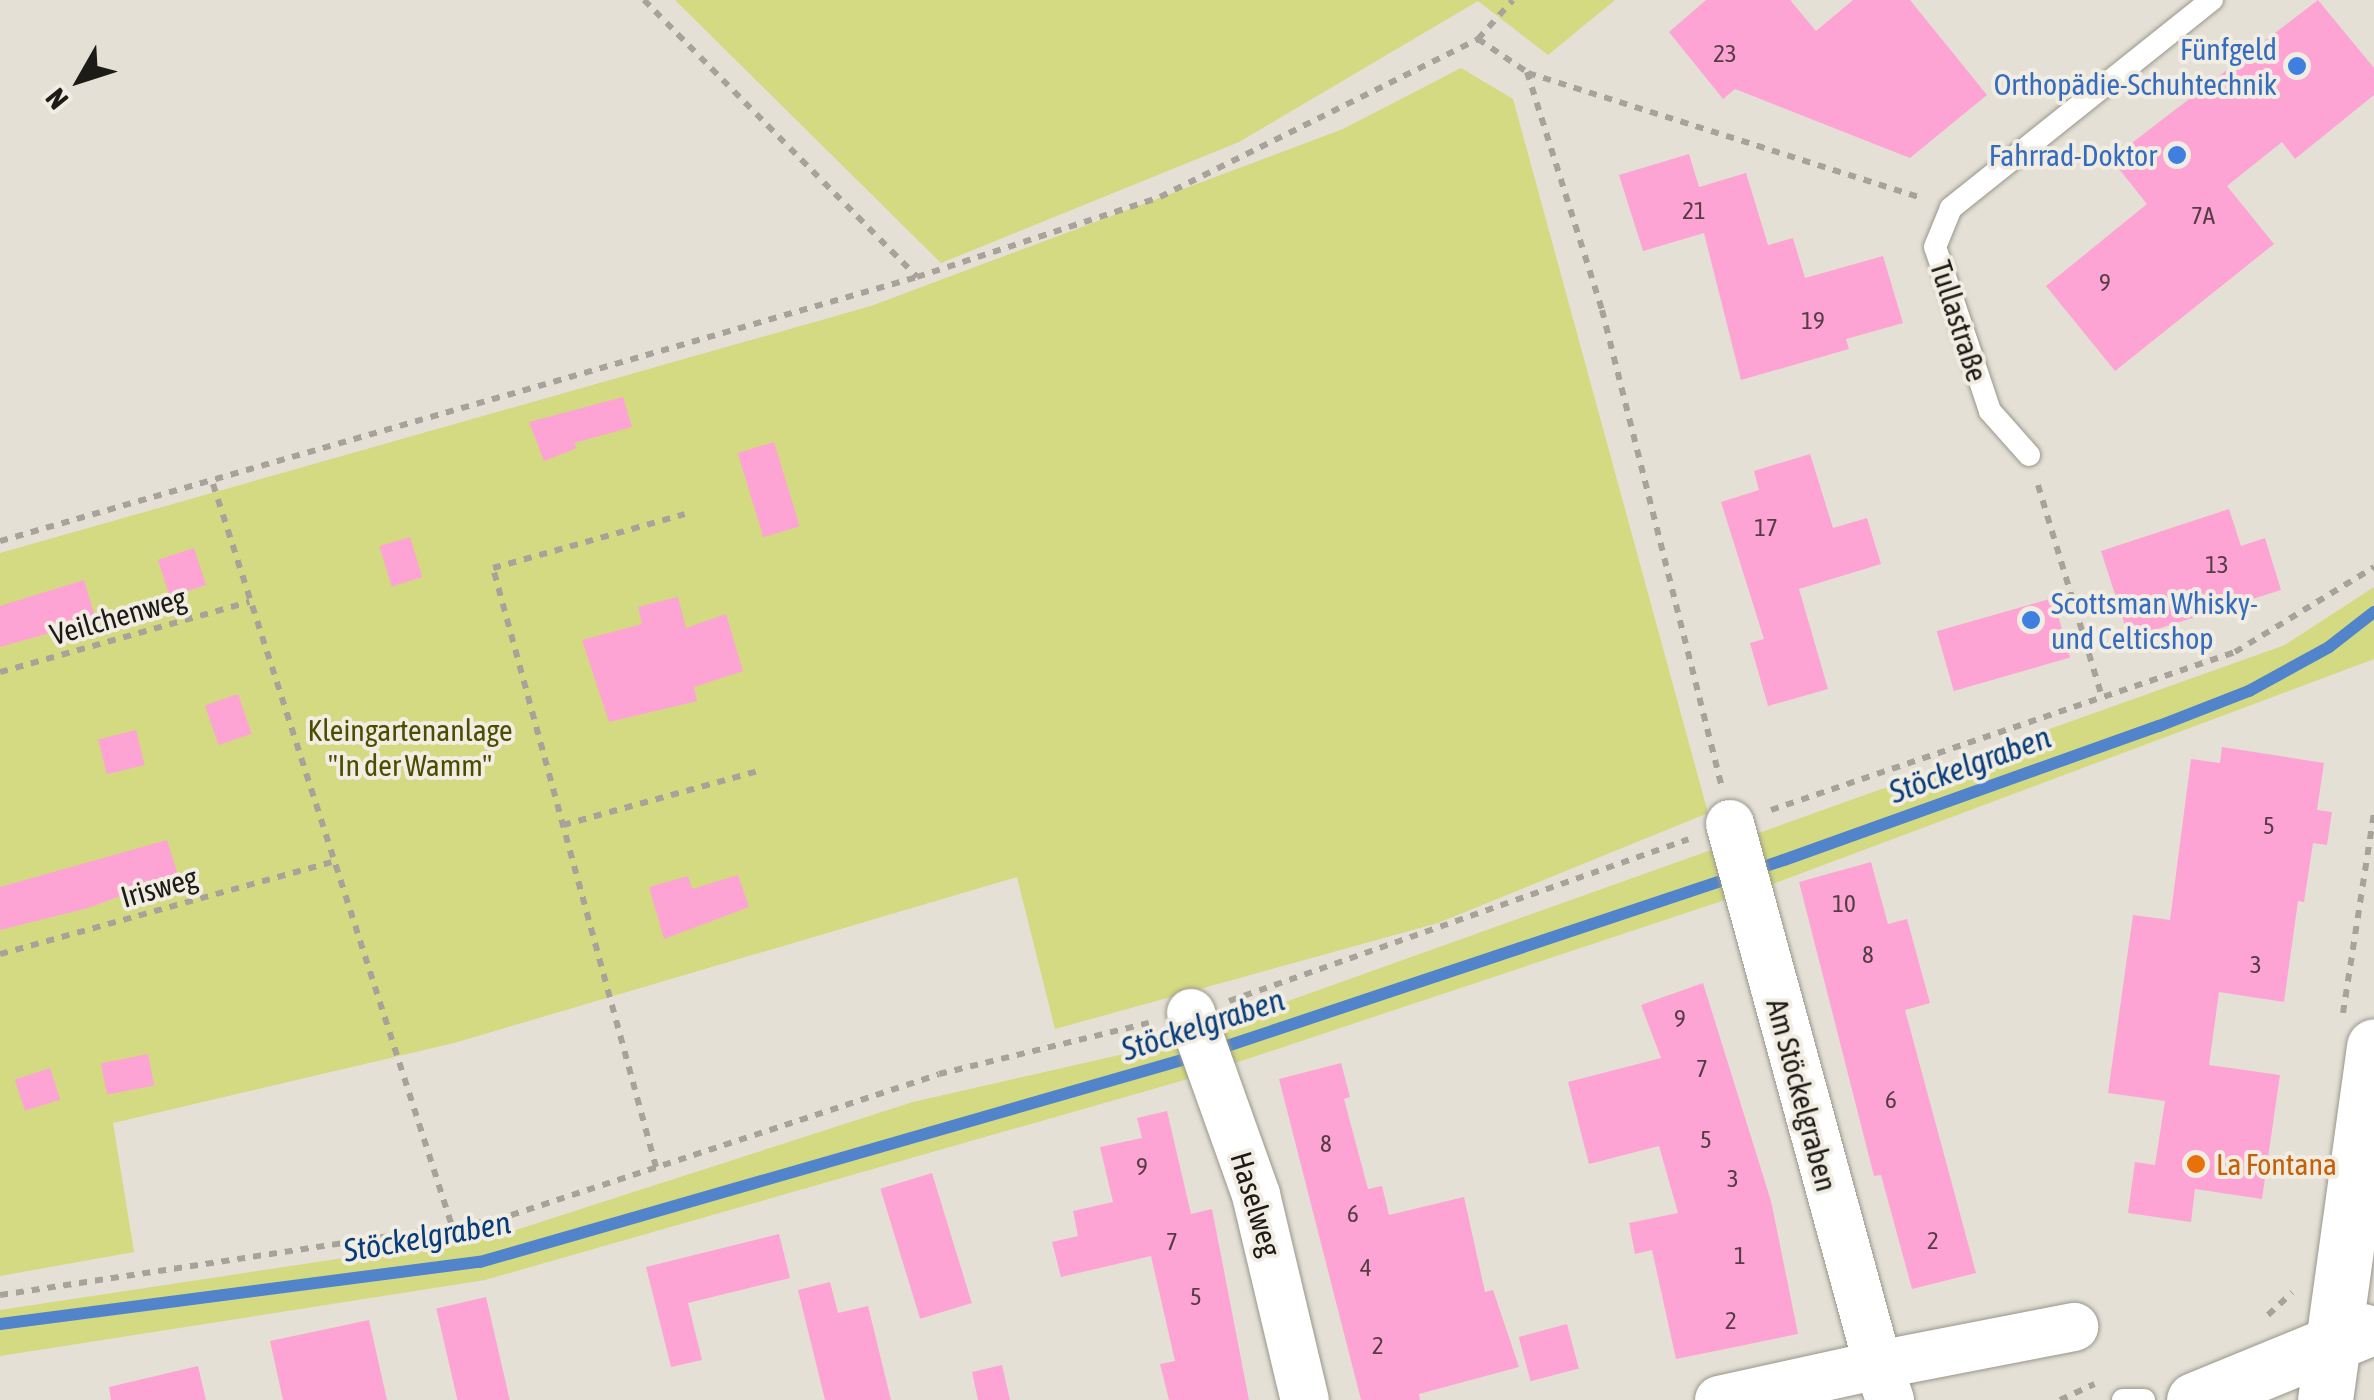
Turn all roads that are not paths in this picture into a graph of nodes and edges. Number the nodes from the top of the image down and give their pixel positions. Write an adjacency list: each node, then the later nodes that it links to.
1 (2212, 0): 2 (lane, Tullastraße)
2 (2028, 455)
3 (1731, 834): 8 (street, Am Stöckelgraben)
4 (1200, 1039): 9 (street, Haselweg)
5 (2374, 1046): 7 (street)
6 (2074, 1328): 8 (street)
7 (2355, 1333): 13 (street); 14 (street)
8 (1884, 1383): 10 (street)
9 (1305, 1400)
10 (1719, 1400)
11 (2123, 1400): 12 (lane)
12 (2144, 1400)
13 (2194, 1400)
14 (2325, 1400)

